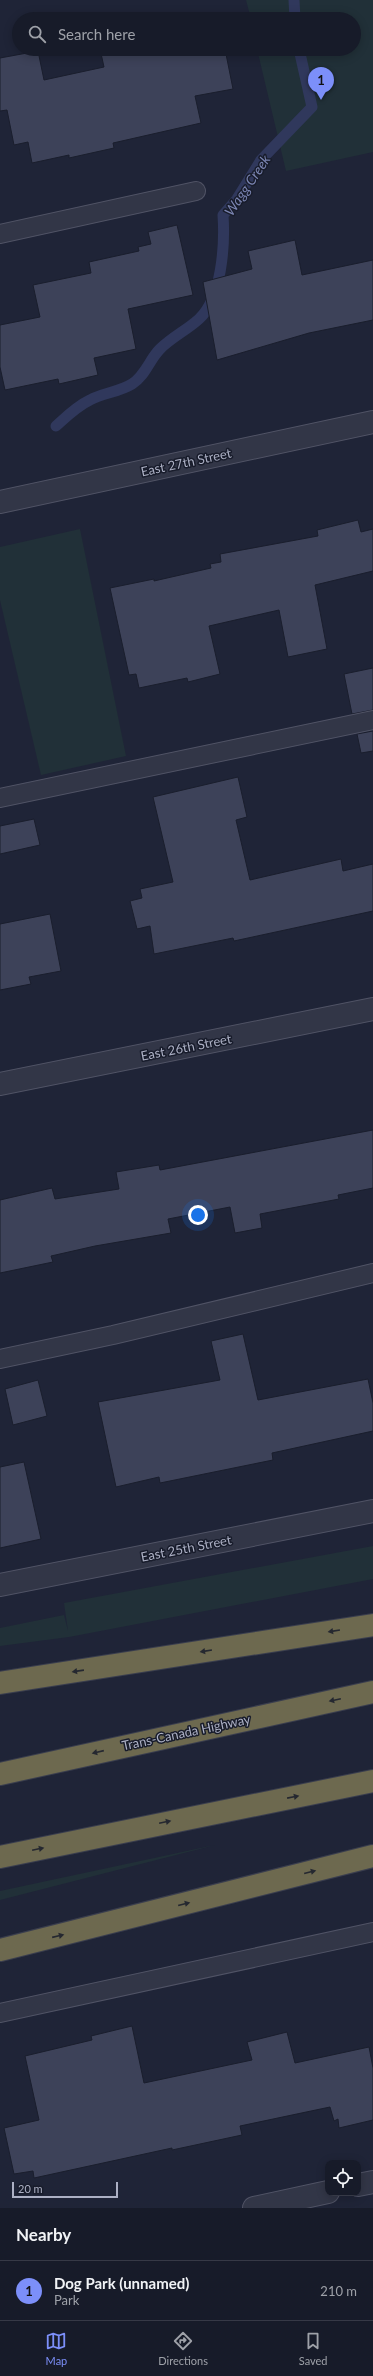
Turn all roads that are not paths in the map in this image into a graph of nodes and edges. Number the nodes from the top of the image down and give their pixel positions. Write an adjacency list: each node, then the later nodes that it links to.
1 (196, 191): 2 (lane)
2 (0, 234)
3 (373, 422): 4 (street, East 27th Street)
4 (0, 502)
5 (373, 720): 6 (lane)
6 (0, 798)
7 (373, 1009): 8 (street, East 26th Street)
8 (0, 1084)
9 (373, 1273): 10 (lane)
10 (0, 1359)
11 (373, 1511): 12 (street, East 25th Street)
12 (0, 1585)
13 (373, 1625): 14 (highway, one-way to 14)
14 (0, 1683)
15 (373, 1692): 16 (highway, Trans-Canada Highway, one-way to 16)
16 (0, 1774)
17 (373, 1780): 19 (highway, one-way to 17)
18 (373, 1856): 21 (highway, one-way to 18)
19 (0, 1857)
20 (373, 1932): 22 (lane)
21 (0, 1950)
22 (0, 2013)
23 (373, 2182): 24 (street)
24 (361, 2184)
25 (325, 2193): 26 (street)
26 (254, 2208)

